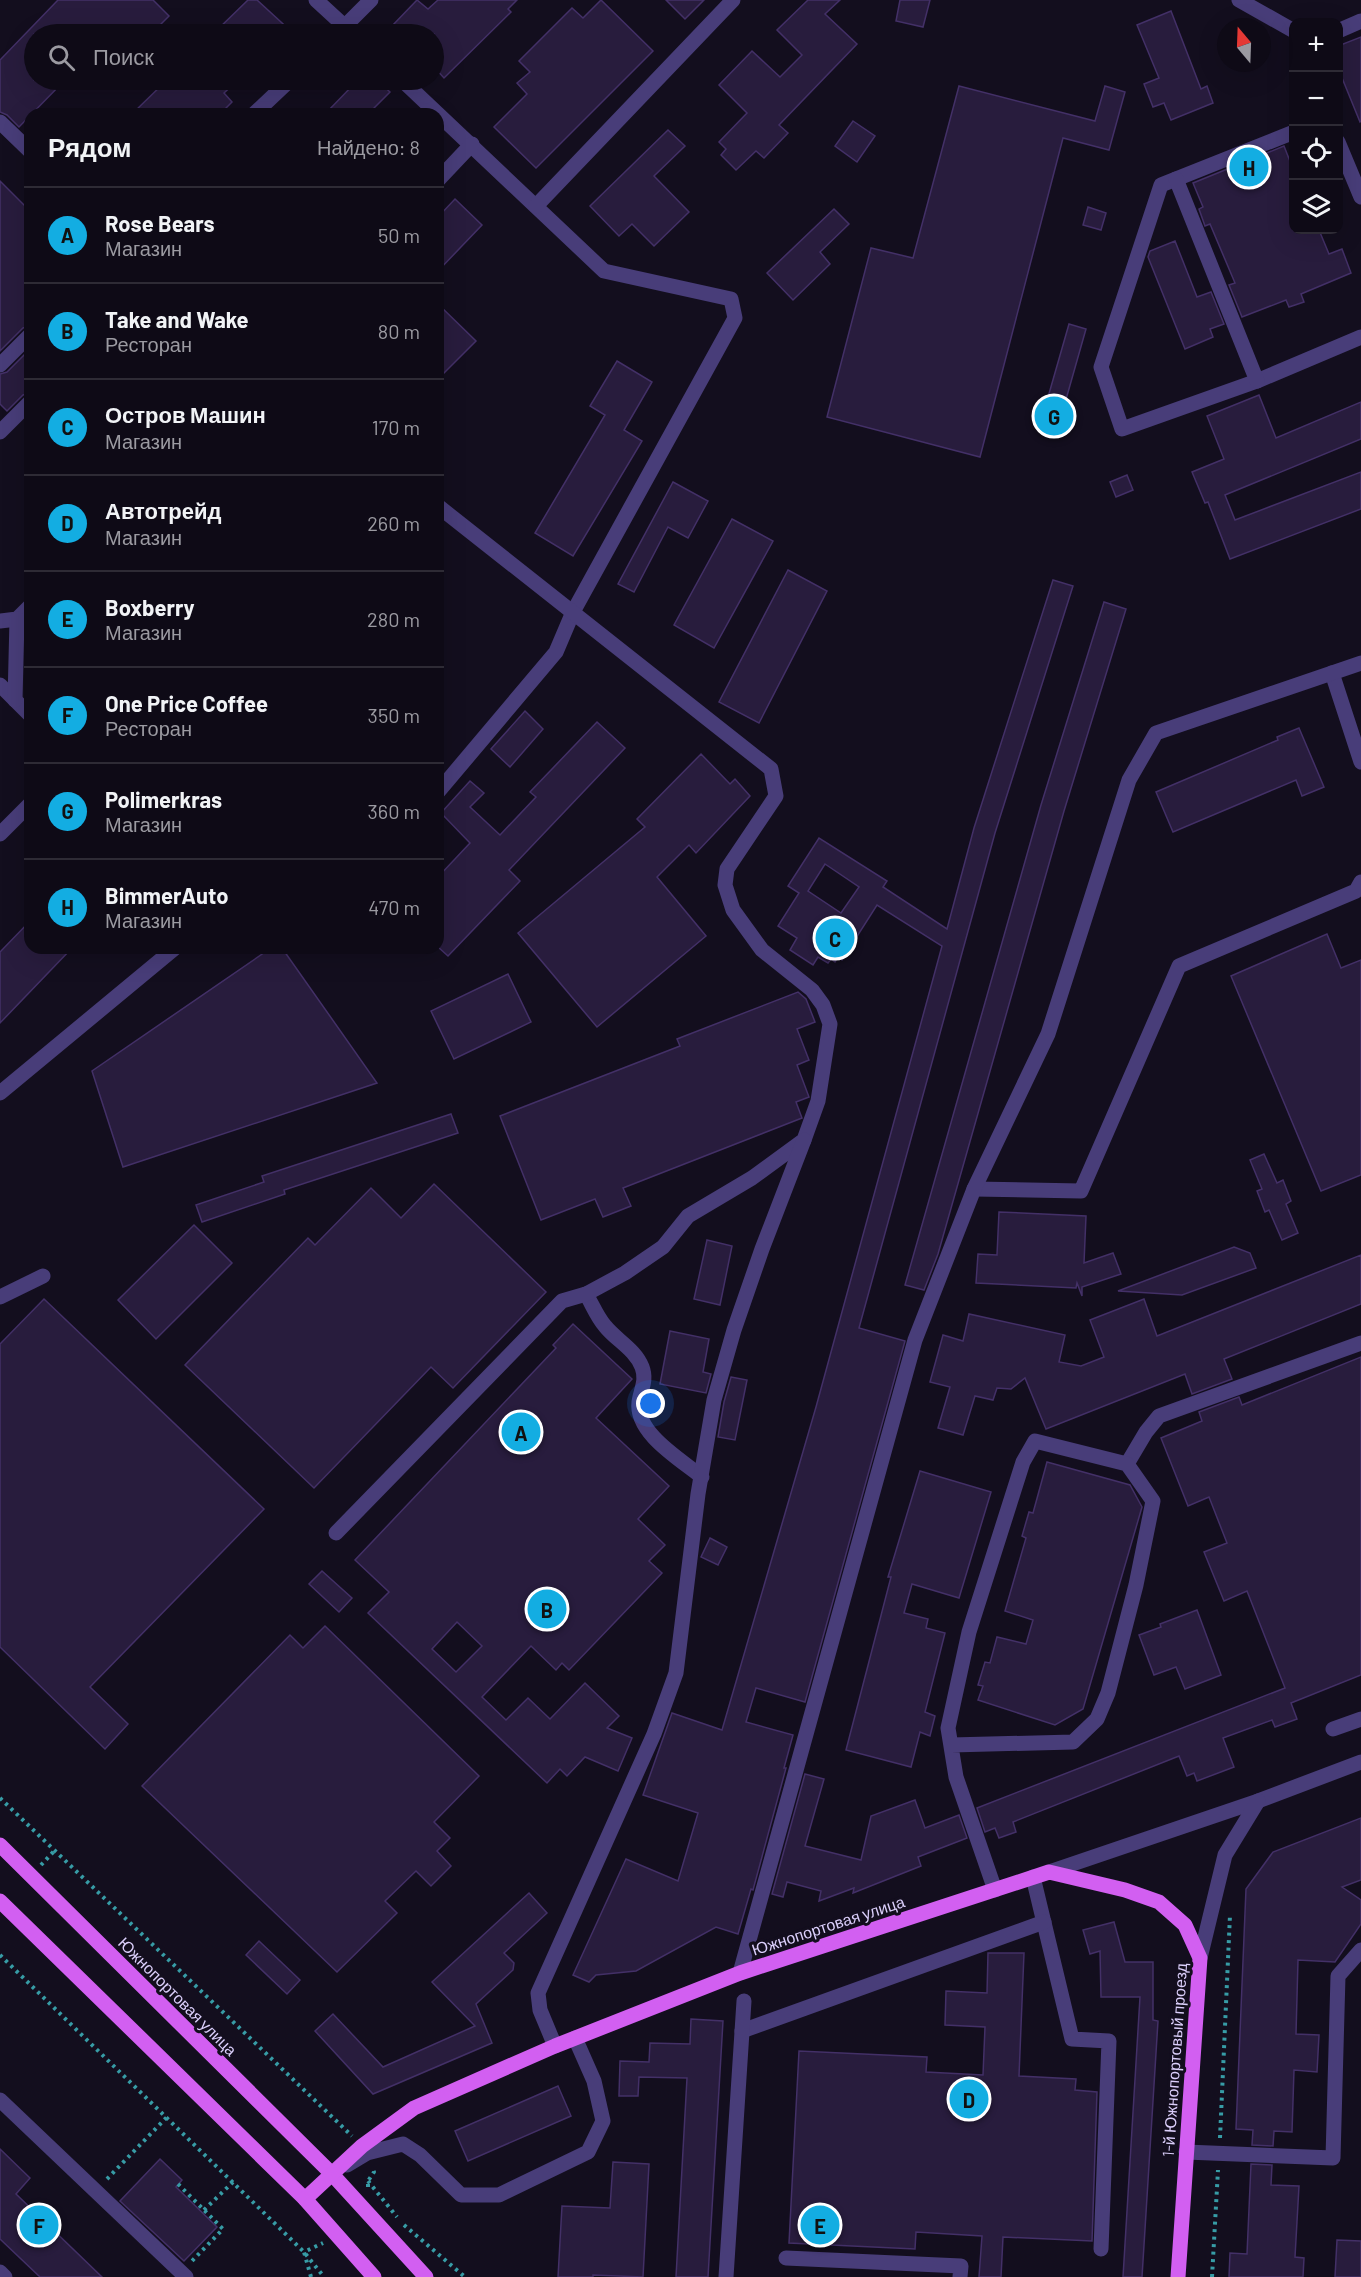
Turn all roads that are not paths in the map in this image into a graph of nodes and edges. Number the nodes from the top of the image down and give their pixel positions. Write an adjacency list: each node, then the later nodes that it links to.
1 (316, 0): 6 (street)
2 (371, 0): 7 (street)
3 (733, 0): 23 (street)
4 (1239, 0): 8 (street)
5 (1361, 21): 9 (street)
6 (338, 24)
7 (352, 24)
8 (1289, 29)
9 (1343, 29)
10 (279, 90): 12 (street)
11 (413, 90): 13 (street)
12 (260, 108)
13 (433, 108)
14 (444, 118): 17 (street)
15 (0, 122): 18 (street)
16 (1289, 134): 21 (street)
17 (472, 144): 20 (street); 23 (street)
18 (24, 145)
19 (1343, 154): 22 (street)
20 (444, 174)
21 (1176, 179): 27 (street); 27 (street)
22 (1361, 197)
23 (536, 206): 32 (street)
24 (1361, 338): 27 (street)
25 (24, 341): 26 (street)
26 (0, 365)
27 (1257, 381)
28 (24, 408): 29 (street)
29 (0, 432)
30 (444, 511): 32 (street)
31 (24, 612): 33 (street)
32 (573, 612): 42 (street); 48 (street)
33 (18, 619): 34 (street); 38 (street)
34 (0, 621)
35 (1361, 663): 36 (street)
36 (1332, 673): 40 (street); 49 (street)
37 (0, 685): 38 (street)
38 (15, 700): 39 (street)
39 (24, 709)
40 (1357, 734): 41 (street)
41 (1361, 762)
42 (444, 785)
43 (24, 810): 44 (street)
44 (0, 834)
45 (1361, 882): 49 (street)
46 (168, 954): 47 (street)
47 (0, 1093)
48 (804, 1140): 51 (street); 55 (street)
49 (974, 1189): 70 (street)
50 (43, 1276): 52 (street)
51 (586, 1294): 55 (street); 56 (street)
52 (0, 1297)
53 (1361, 1343): 54 (street)
54 (1127, 1464): 59 (street); 59 (street)
55 (702, 1477): 74 (street)
56 (336, 1533)
57 (1361, 1719): 58 (street)
58 (1333, 1729)
59 (951, 1745): 65 (street)
60 (1361, 1762): 61 (street, Южнопортовая улица)
61 (1258, 1801): 63 (street, Южнопортовая улица); 69 (street)
62 (0, 1845): 78 (main road, Южнопортовая улица)
63 (1049, 1872): 64 (main road, Южнопортовая улица); 69 (main road, 1-й Южнопортовый проезд)
64 (1033, 1877): 65 (main road, Южнопортовая улица); 67 (street)
65 (995, 1890): 70 (main road, Южнопортовая улица)
66 (0, 1902): 79 (main road)
67 (1044, 1922): 72 (street); 80 (street)
68 (1361, 1950): 77 (street)
69 (1200, 1958): 77 (main road, 1-й Южнопортовый проезд)
70 (740, 1973): 73 (main road, Южнопортовая улица)
71 (744, 2001): 72 (street)
72 (742, 2031): 87 (street)
73 (575, 2038): 74 (main road, Южнопортовая улица); 76 (street)
74 (555, 2046): 76 (main road, Южнопортовая улица)
75 (0, 2100): 83 (street)
76 (365, 2150): 78 (main road, Южнопортовая улица)
77 (1185, 2152): 89 (main road, 1-й Южнопортовый проезд)
78 (331, 2173): 79 (main road, Южнопортовая улица); 86 (main road, Южнопортовая улица)
79 (305, 2199): 85 (main road)
80 (1101, 2249)
81 (786, 2258): 88 (street)
82 (0, 2272): 84 (street)
83 (184, 2275)
84 (5, 2277)
85 (374, 2277)
86 (426, 2277)
87 (726, 2277)
88 (960, 2277)
89 (1178, 2277)

